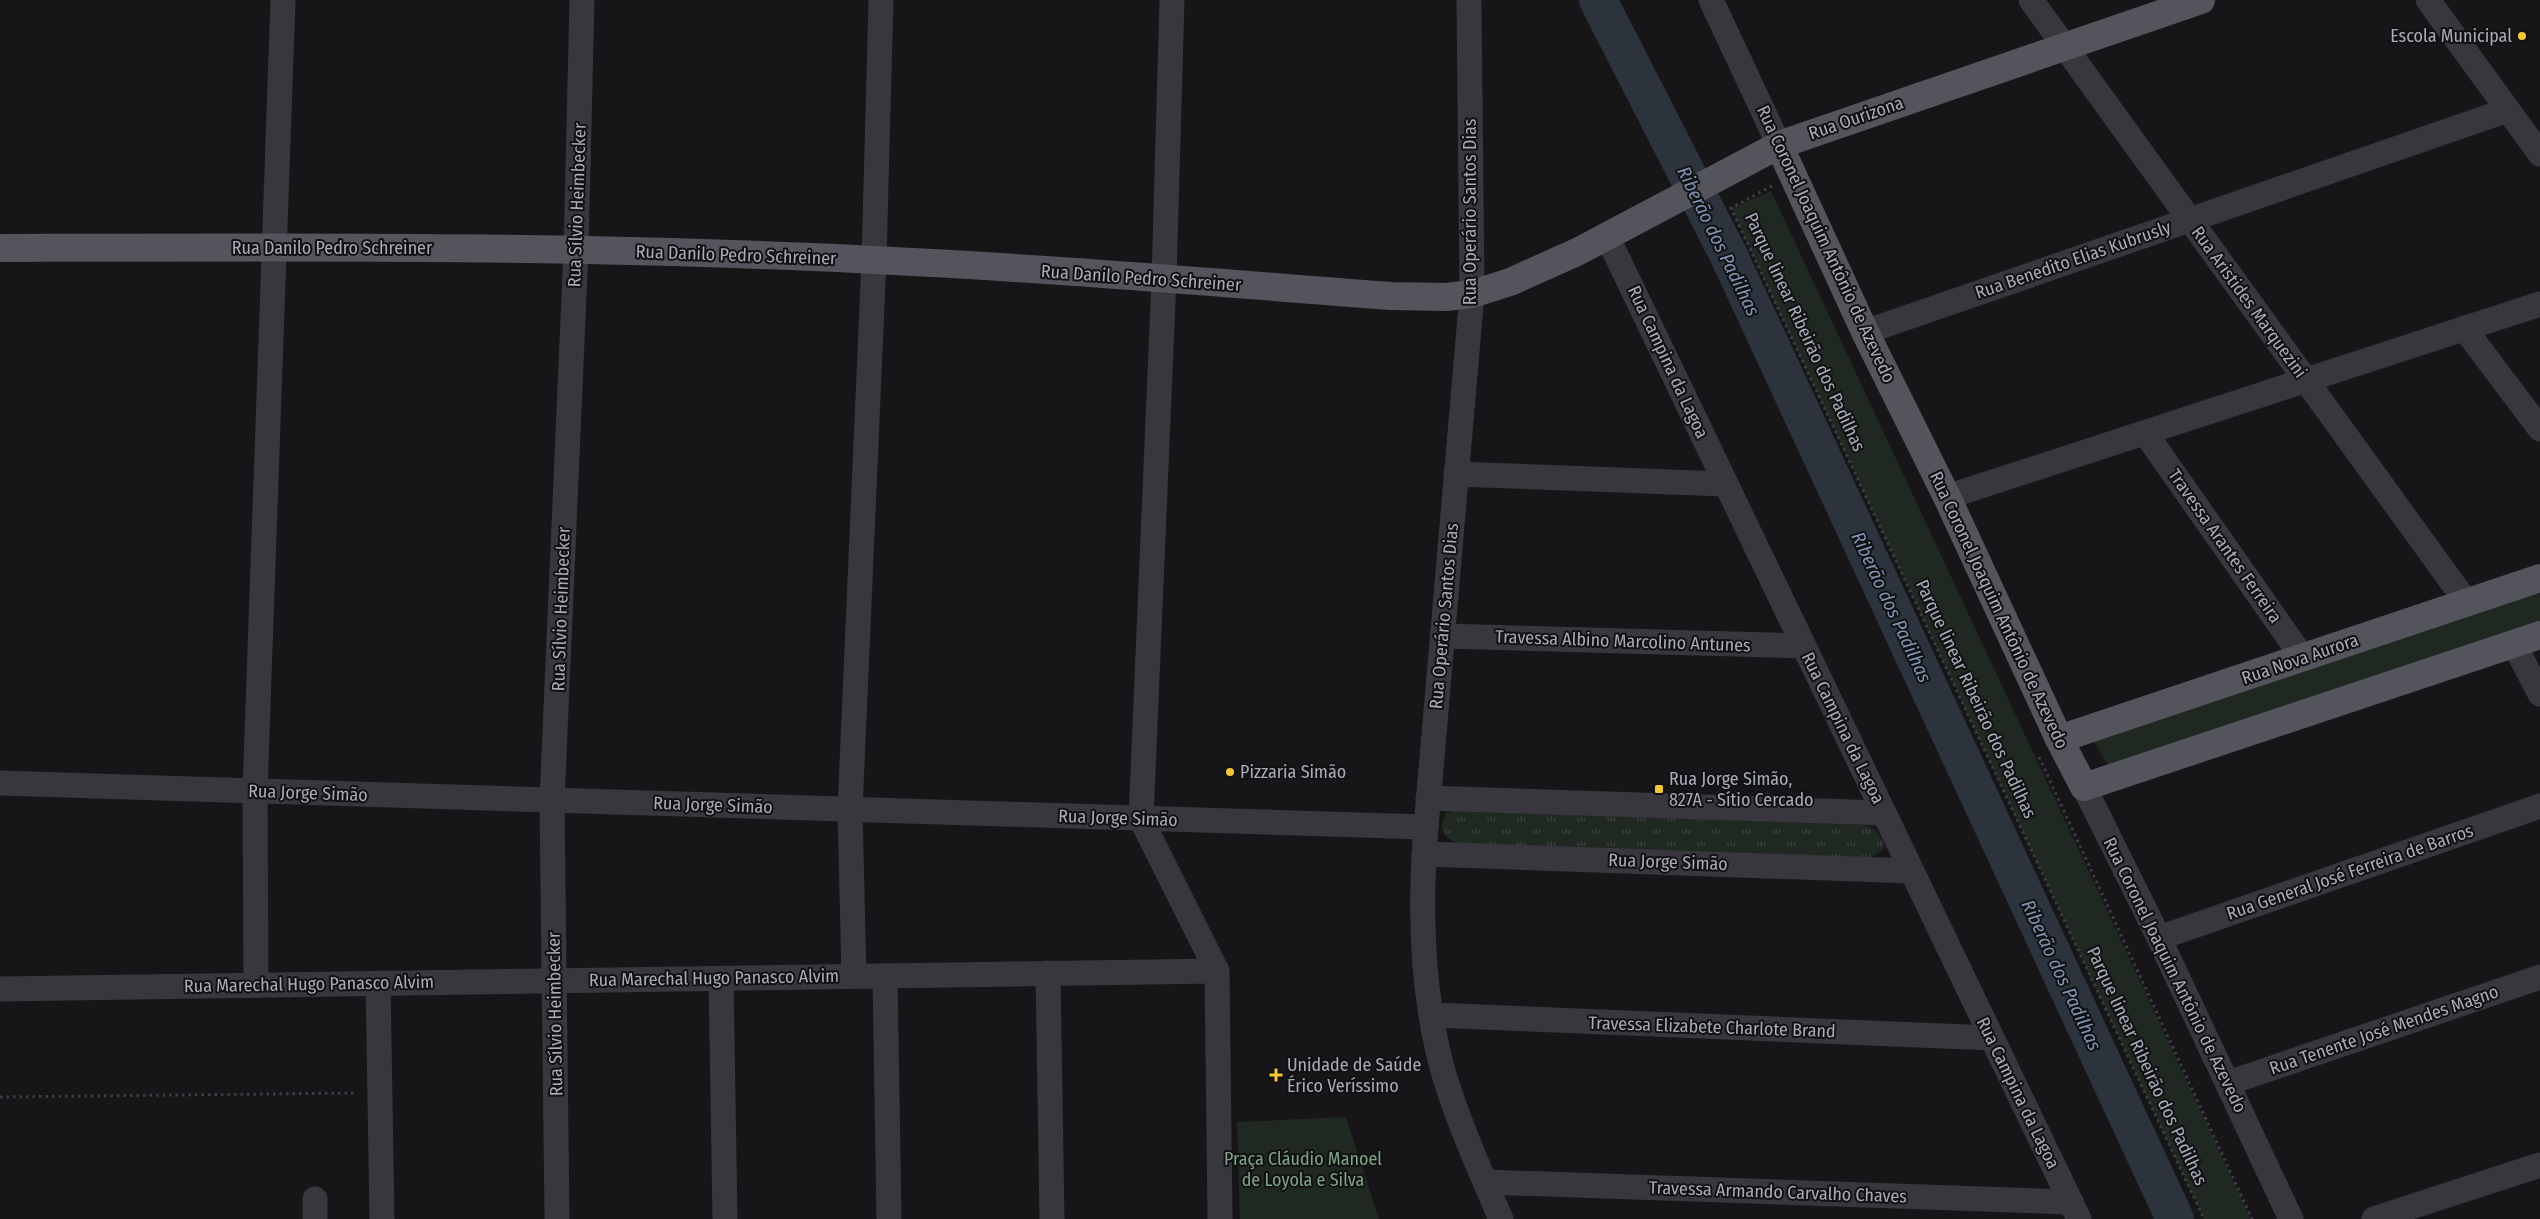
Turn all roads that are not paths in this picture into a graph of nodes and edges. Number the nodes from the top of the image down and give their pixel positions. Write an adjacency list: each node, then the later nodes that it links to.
1 (283, 0): 18 (street)
2 (582, 0): 20 (street, Rua Sílvio Heimbecker)
3 (881, 0): 21 (street)
4 (1172, 0): 22 (street)
5 (1469, 0): 23 (street, Rua Operário Santos Dias)
6 (1711, 0): 13 (street, Rua Coronel Joaquim Antônio de Azevedo)
7 (2031, 0): 10 (street, Rua Aristides Marquezini)
8 (2201, 0): 10 (main road, Rua Ourizona)
9 (2428, 0): 11 (street)
10 (2064, 47): 12 (main road, Rua Ourizona); 16 (street, Rua Aristides Marquezini)
11 (2508, 110): 14 (street); 16 (street, Rua Benedito Elias Kubrusly)
12 (1817, 132): 13 (main road, Rua Ourizona); 15 (main road)
13 (1779, 145): 15 (main road, Rua Coronel Joaquim Antônio de Azevedo); 17 (main road, Rua Ourizona)
14 (2540, 154)
15 (1786, 183): 26 (main road, Rua Coronel Joaquim Antônio de Azevedo)
16 (2189, 220): 26 (street, Rua Benedito Elias Kubrusly); 27 (street, Rua Aristides Marquezini)
17 (1607, 236): 23 (main road, Rua Ourizona); 31 (street, Rua Campina da Lagoa)
18 (274, 247): 19 (main road, Rua Danilo Pedro Schreiner); 20 (main road, Rua Danilo Pedro Schreiner); 44 (street)
19 (0, 248)
20 (576, 250): 21 (main road, Rua Danilo Pedro Schreiner); 46 (street, Rua Sílvio Heimbecker)
21 (874, 260): 22 (main road, Rua Danilo Pedro Schreiner); 48 (street)
22 (1164, 279): 23 (main road, Rua Danilo Pedro Schreiner); 50 (street)
23 (1472, 294): 30 (street, Rua Operário Santos Dias)
24 (2540, 304): 25 (street)
25 (2464, 328): 27 (street); 28 (street)
26 (1865, 332): 32 (main road, Rua Coronel Joaquim Antônio de Azevedo)
27 (2306, 380): 29 (street); 34 (street, Rua Aristides Marquezini)
28 (2540, 429)
29 (2146, 434): 32 (street); 39 (street, Travessa Arantes Ferreira)
30 (1456, 474): 31 (street); 36 (street, Rua Operário Santos Dias)
31 (1725, 484): 38 (street, Rua Campina da Lagoa)
32 (1947, 497): 41 (main road, Rua Coronel Joaquim Antônio de Azevedo)
33 (2540, 578): 34 (main road, Rua Nova Aurora)
34 (2467, 602): 39 (main road, Rua Nova Aurora)
35 (2540, 635): 37 (main road)
36 (1442, 636): 38 (street, Travessa Albino Marcolino Antunes); 45 (street, Rua Operário Santos Dias)
37 (2514, 644): 40 (street); 43 (main road)
38 (1803, 646): 49 (street, Rua Campina da Lagoa)
39 (2303, 658): 41 (main road, Rua Nova Aurora)
40 (2540, 694)
41 (2059, 739): 43 (main road, Rua Coronel Joaquim Antônio de Azevedo)
42 (0, 783): 44 (street, Rua Jorge Simão)
43 (2084, 787): 54 (street, Rua Coronel Joaquim Antônio de Azevedo)
44 (255, 791): 46 (street, Rua Jorge Simão); 63 (street)
45 (1428, 798): 49 (street); 51 (street, Rua Operário Santos Dias)
46 (552, 800): 48 (street, Rua Jorge Simão); 61 (street, Rua Sílvio Heimbecker)
47 (2540, 806): 54 (street, Rua General José Ferreira de Barros)
48 (850, 810): 50 (street, Rua Jorge Simão); 57 (street)
49 (1884, 813): 53 (street, Rua Campina da Lagoa)
50 (1141, 818): 51 (street, Rua Jorge Simão); 55 (street)
51 (1426, 827): 52 (street, Rua Operário Santos Dias)
52 (1424, 854): 53 (street, Rua Jorge Simão); 65 (street, Rua Operário Santos Dias)
53 (1911, 871): 66 (street, Rua Campina da Lagoa)
54 (2159, 938): 67 (street, Rua Coronel Joaquim Antônio de Azevedo)
55 (1217, 971): 56 (street, Rua Marechal Hugo Panasco Alvim); 76 (street)
56 (1048, 973): 58 (street, Rua Marechal Hugo Panasco Alvim); 75 (street)
57 (854, 976): 58 (street, Rua Marechal Hugo Panasco Alvim); 60 (street, Rua Marechal Hugo Panasco Alvim)
58 (885, 976): 74 (street)
59 (2540, 977): 67 (street, Rua Tenente José Mendes Magno)
60 (721, 978): 61 (street, Rua Marechal Hugo Panasco Alvim); 73 (street)
61 (554, 980): 62 (street, Rua Marechal Hugo Panasco Alvim); 72 (street, Rua Sílvio Heimbecker)
62 (378, 983): 63 (street, Rua Marechal Hugo Panasco Alvim); 71 (street)
63 (256, 985): 64 (street, Rua Marechal Hugo Panasco Alvim)
64 (0, 989)
65 (1432, 1015): 66 (street, Travessa Elizabete Charlote Brand); 69 (street, Rua Operário Santos Dias)
66 (1992, 1038): 70 (street, Rua Campina da Lagoa)
67 (2228, 1083): 78 (street, Rua Coronel Joaquim Antônio de Azevedo)
68 (2540, 1165): 79 (street)
69 (1484, 1182): 70 (street, Travessa Armando Carvalho Chaves); 77 (street, Rua Operário Santos Dias)
70 (2075, 1210)
71 (382, 1219)
72 (557, 1219)
73 (725, 1219)
74 (889, 1219)
75 (1052, 1219)
76 (1220, 1219)
77 (1501, 1219)
78 (2291, 1219)
79 (2374, 1219)

